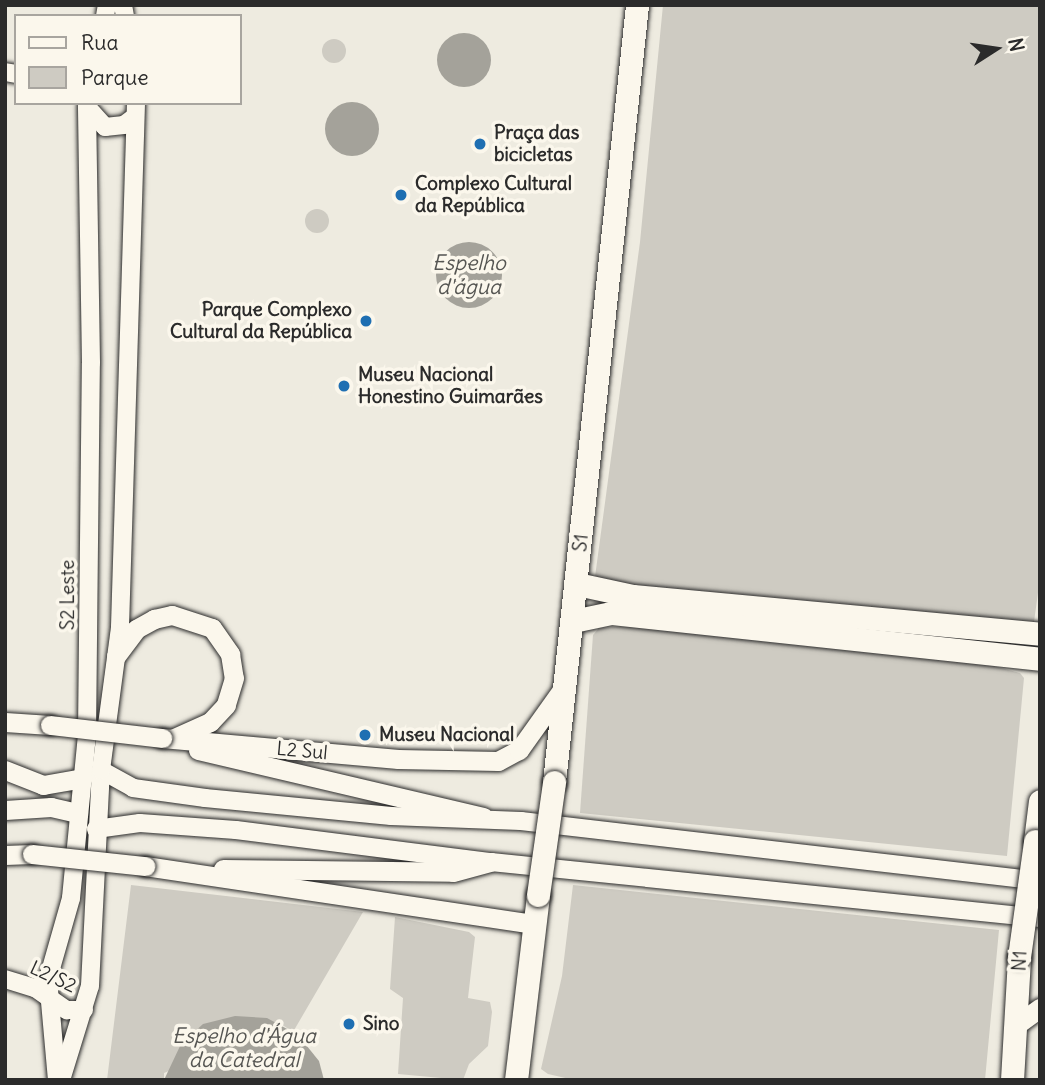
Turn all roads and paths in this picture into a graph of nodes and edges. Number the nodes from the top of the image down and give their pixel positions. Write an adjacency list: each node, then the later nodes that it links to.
1 (637, 5): 6 (highway, S1)
2 (87, 105): 3 (main road); 4 (main road, S2 Leste)
3 (134, 111): 5 (main road, S2 Leste)
4 (90, 469): 5 (main road); 16 (main road, S2 Leste)
5 (122, 478): 9 (main road, S2 Leste)
6 (577, 584): 7 (highway, S1); 8 (highway)
7 (573, 621): 10 (highway); 11 (highway, S1)
8 (1040, 634)
9 (117, 656): 13 (main road); 15 (main road, S2 Leste)
10 (1040, 659)
11 (565, 687): 13 (main road, L2 Sul); 27 (highway, S1, bridge)
12 (5, 722): 13 (main road, L2 Sul, bridge)
13 (165, 739): 20 (main road)
14 (5, 770): 16 (main road)
15 (100, 770): 20 (main road); 21 (main road, S2 Leste)
16 (82, 778): 19 (main road, S2 Leste)
17 (5, 810): 19 (main road)
18 (1039, 812): 34 (highway, N1, bridge)
19 (78, 813): 28 (main road, S2 Leste)
20 (483, 817): 25 (main road)
21 (96, 829): 23 (main road); 29 (main road, S2 Leste)
22 (16, 854): 24 (main road, bridge)
23 (491, 862): 24 (main road); 26 (main road)
24 (187, 872): 27 (main road)
25 (1040, 881)
26 (1040, 918)
27 (533, 924): 36 (highway, S1)
28 (58, 940): 29 (main road); 31 (main road, S2 Leste)
29 (90, 945): 33 (main road, S2 Leste)
30 (5, 979): 31 (main road, L2/S2)
31 (50, 998): 33 (main road, L2/S2); 35 (main road, S2 Leste)
32 (1040, 1008): 34 (main road)
33 (84, 1010): 35 (main road, S2 Leste)
34 (1019, 1023): 37 (highway, N1)
35 (59, 1080)
36 (516, 1080)
37 (1012, 1080)

